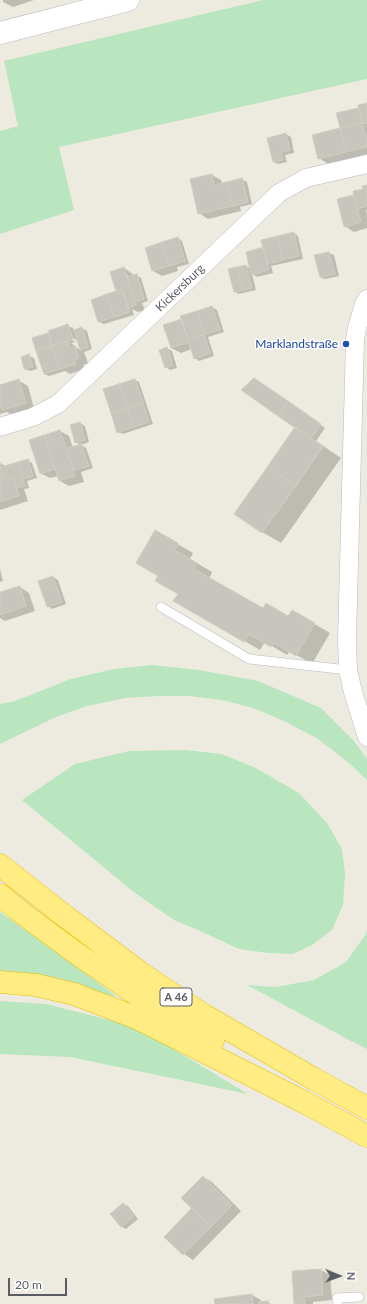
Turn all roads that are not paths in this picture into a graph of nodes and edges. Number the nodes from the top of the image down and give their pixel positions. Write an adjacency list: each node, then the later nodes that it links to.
1 (128, 0): 2 (main road)
2 (100, 3): 3 (main road)
3 (0, 33)
4 (367, 164): 7 (street, Kickersburg)
5 (367, 299): 6 (street)
6 (360, 425): 9 (street)
7 (0, 427)
8 (161, 607): 9 (lane)
9 (348, 670): 10 (street)
10 (367, 737)
11 (0, 865): 15 (highway, A 46)
12 (0, 895): 14 (highway, A 46)
13 (0, 982): 14 (highway)
14 (304, 1102): 16 (highway, A 46)
15 (367, 1108)
16 (367, 1136)
17 (360, 1297): 18 (lane)
18 (338, 1304)

